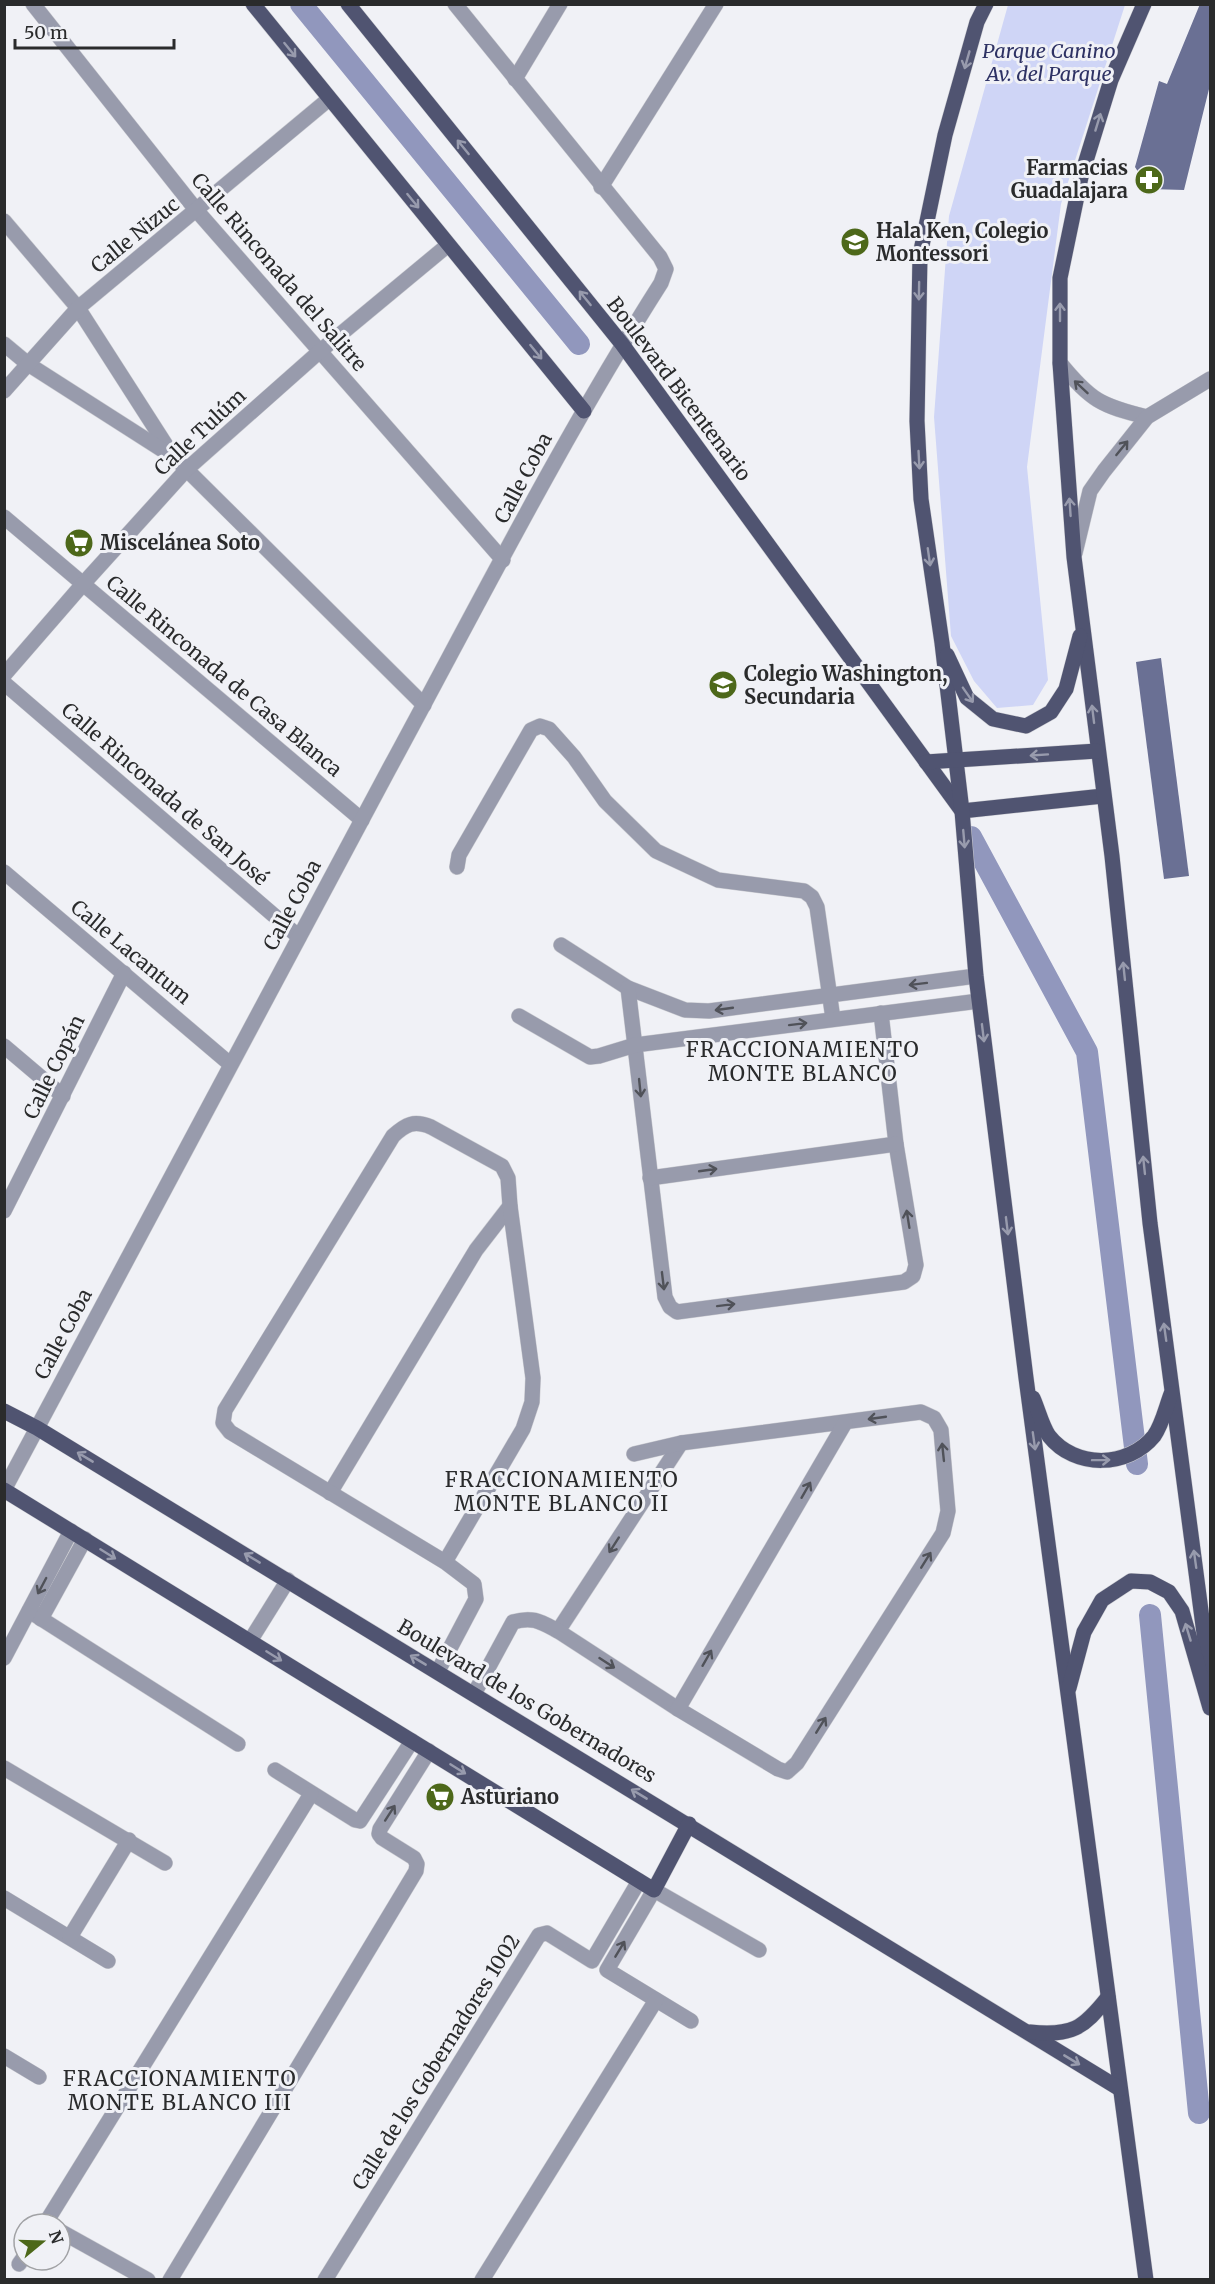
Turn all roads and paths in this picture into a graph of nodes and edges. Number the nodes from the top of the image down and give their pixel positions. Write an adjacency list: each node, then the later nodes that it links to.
1 (33, 4): 12 (street, Calle Rinconada del Salitre)
2 (253, 4): 10 (main road, one-way to 10)
3 (348, 4): 17 (main road, Boulevard Bicentenario, one-way to 3)
4 (455, 4): 9 (street)
5 (560, 4): 9 (street)
6 (716, 4): 11 (street)
7 (986, 4): 32 (main road, one-way to 32)
8 (1144, 4): 19 (main road, one-way to 8)
9 (515, 79): 11 (street)
10 (329, 99): 12 (street, Calle Nizuc); 14 (main road, one-way to 14)
11 (602, 187): 17 (street, Calle Coba)
12 (197, 211): 15 (street, Calle Nizuc); 18 (street, Calle Rinconada del Salitre)
13 (4, 221): 15 (street)
14 (448, 245): 18 (street, Calle Tulúm); 23 (main road, one-way to 23)
15 (78, 308): 20 (street, Calle Nizuc); 25 (street)
16 (4, 344): 20 (street)
17 (622, 344): 23 (street, Calle Coba); 38 (main road, Boulevard Bicentenario)
18 (319, 352): 26 (street, Calle Tulúm); 29 (street, Calle Rinconada del Salitre)
19 (1060, 363): 24 (street, one-way to 19); 28 (main road, one-way to 19)
20 (28, 364): 22 (street, Calle Nizuc); 25 (street)
21 (1210, 379): 24 (street)
22 (4, 391)
23 (584, 411): 29 (street, Calle Coba)
24 (1147, 417): 28 (street, one-way to 24)
25 (175, 458): 26 (street)
26 (188, 469): 30 (street, Calle Tulúm); 35 (street)
27 (4, 517): 30 (street, Calle Rinconada de Casa Blanca)
28 (1074, 557): 31 (main road)
29 (502, 560): 35 (street, Calle Coba)
30 (83, 584): 33 (street, Calle Tulúm); 41 (street, Calle Rinconada de Casa Blanca)
31 (1083, 628): 32 (main road, one-way to 31); 36 (main road, one-way to 31)
32 (942, 643): 37 (main road)
33 (4, 675)
34 (4, 683): 44 (street, Calle Rinconada de San José)
35 (424, 705): 41 (street, Calle Coba)
36 (1097, 751): 37 (main road, one-way to 37); 39 (main road)
37 (955, 760): 38 (main road); 40 (main road)
38 (926, 762): 40 (main road, Boulevard Bicentenario)
39 (1103, 796): 40 (main road); 63 (main road, one-way to 39)
40 (962, 811): 47 (main road, one-way to 47)
41 (362, 820): 44 (street, Calle Coba)
42 (457, 867): 49 (street)
43 (4, 872): 46 (street, Calle Lacantum)
44 (299, 937): 56 (street, Calle Coba)
45 (561, 945): 48 (street)
46 (123, 973): 56 (street, Calle Lacantum); 57 (street, Calle Copán)
47 (976, 976): 49 (street, one-way to 49); 50 (main road)
48 (628, 988): 49 (street, one-way to 48); 54 (street)
49 (829, 995): 53 (street)
50 (979, 1001): 51 (street); 62 (main road, one-way to 62)
51 (881, 1014): 53 (street); 58 (street)
52 (519, 1016): 54 (street)
53 (833, 1019): 54 (street, one-way to 53)
54 (635, 1045): 59 (street, one-way to 59)
55 (4, 1046): 57 (street)
56 (230, 1064): 66 (street, Calle Coba)
57 (63, 1096): 61 (street, Calle Copán)
58 (896, 1144): 59 (street, one-way to 58); 59 (street, one-way to 58)
59 (650, 1178)
60 (510, 1206): 70 (street); 70 (street); 73 (street)
61 (4, 1211)
62 (1026, 1378): 63 (main road, one-way to 63); 81 (main road, one-way to 81)
63 (1172, 1390): 80 (main road, one-way to 63)
64 (4, 1411): 66 (main road, Boulevard de los Gobernadores)
65 (845, 1423): 67 (street); 84 (street, one-way to 65); 84 (street, one-way to 65)
66 (37, 1428): 69 (street, Calle Coba); 74 (main road, Boulevard de los Gobernadores, one-way to 66)
67 (681, 1443): 68 (street); 76 (street, one-way to 76)
68 (634, 1454)
69 (4, 1490): 71 (main road)
70 (330, 1493): 73 (street)
71 (71, 1531): 72 (main road); 75 (street, one-way to 75)
72 (85, 1539): 75 (street); 77 (main road, one-way to 77)
73 (445, 1562): 79 (street)
74 (288, 1580): 77 (street); 79 (main road, Boulevard de los Gobernadores, one-way to 74)
75 (35, 1615): 78 (street); 86 (street)
76 (558, 1631): 82 (street); 84 (street, one-way to 84)
77 (250, 1641): 85 (main road, one-way to 85)
78 (4, 1658)
79 (438, 1671): 82 (main road, Boulevard de los Gobernadores)
80 (1210, 1679)
81 (1067, 1693): 83 (main road, one-way to 81); 100 (main road)
82 (474, 1694): 91 (main road, Boulevard de los Gobernadores, one-way to 82)
83 (1210, 1708)
84 (678, 1709)
85 (412, 1741): 87 (main road); 90 (street)
86 (238, 1744)
87 (429, 1752): 94 (main road, one-way to 94); 110 (street, one-way to 87)
88 (4, 1768): 92 (street)
89 (275, 1770): 90 (street)
90 (311, 1794): 107 (street)
91 (689, 1824): 95 (main road); 103 (main road, Boulevard de los Gobernadores)
92 (129, 1840): 93 (street); 97 (street)
93 (165, 1863)
94 (639, 1881): 95 (main road); 111 (street, Calle de los Gobernadores 1002)
95 (654, 1890): 98 (street); 101 (street, one-way to 95)
96 (4, 1898): 97 (street)
97 (70, 1937): 99 (street)
98 (759, 1950)
99 (108, 1961)
100 (1108, 1997): 103 (main road, Boulevard de los Gobernadores); 106 (main road)
101 (656, 2000): 102 (street); 112 (street)
102 (691, 2021)
103 (1024, 2031): 106 (main road, Boulevard de los Gobernadores, one-way to 106)
104 (4, 2056): 105 (street)
105 (39, 2077)
106 (1120, 2089): 113 (main road)
107 (53, 2212)
108 (72, 2237): 109 (street)
109 (148, 2280)
110 (170, 2280)
111 (325, 2280)
112 (482, 2280)
113 (1146, 2280)

